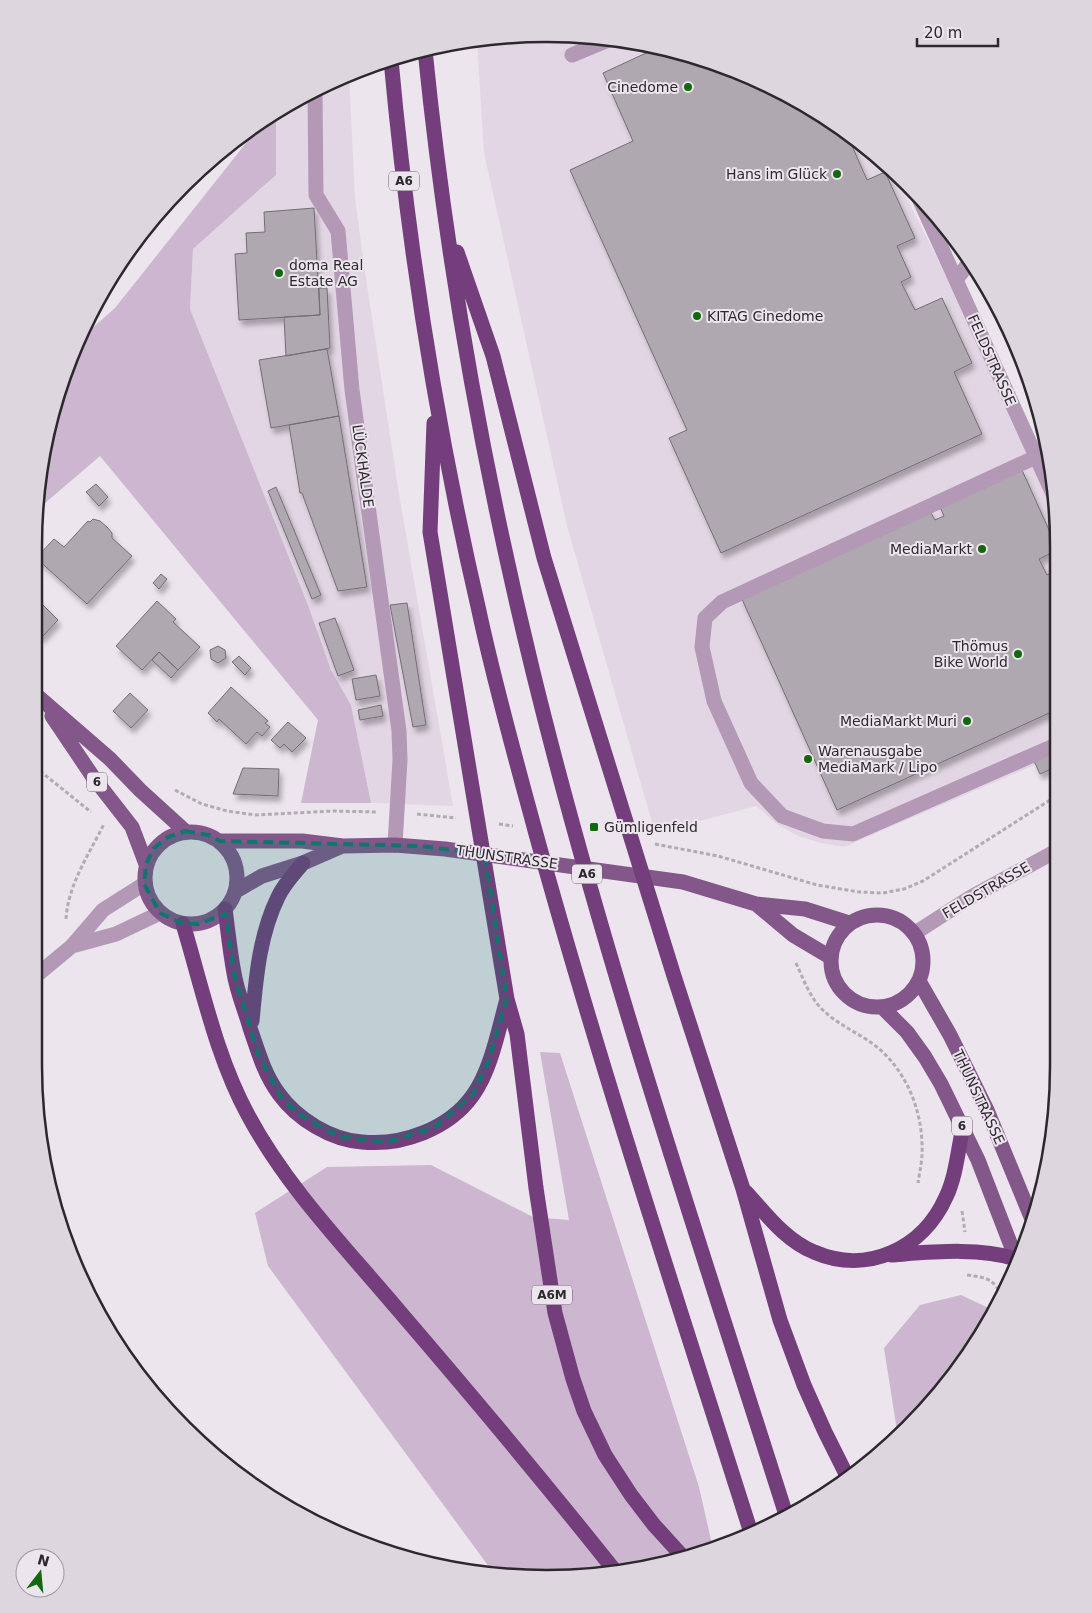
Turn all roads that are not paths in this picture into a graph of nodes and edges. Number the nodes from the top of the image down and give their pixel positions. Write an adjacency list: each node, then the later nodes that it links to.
1 (595, 45): 2 (street)
2 (572, 55)
3 (426, 58): 6 (highway, A6)
4 (392, 67): 10 (highway, A6)
5 (315, 98): 18 (street, LÜCKHALDE)
6 (444, 215): 39 (highway); 45 (highway, A6)
7 (927, 217): 9 (street, FELDSTRASSE)
8 (966, 267): 9 (street)
9 (956, 280): 11 (street, FELDSTRASSE)
10 (435, 396): 35 (highway); 46 (highway, A6)
11 (1036, 457): 12 (street, FELDSTRASSE); 15 (street)
12 (1044, 475)
13 (42, 701): 16 (main road, 6)
14 (42, 702): 22 (main road, 6)
15 (1050, 748)
16 (185, 831): 17 (main road); 22 (main road)
17 (220, 841): 19 (main road, THUNSTRASSE); 24 (main road)
18 (395, 845): 19 (main road, THUNSTRASSE); 25 (main road, THUNSTRASSE)
19 (344, 846): 21 (main road, THUNSTRASSE)
20 (1050, 854): 30 (street, FELDSTRASSE)
21 (303, 863): 24 (main road, THUNSTRASSE); 37 (highway)
22 (146, 864): 23 (main road)
23 (144, 884): 27 (main road); 31 (street)
24 (236, 891): 26 (main road)
25 (756, 904): 28 (main road, THUNSTRASSE); 32 (main road, THUNSTRASSE)
26 (225, 909): 29 (main road); 37 (highway)
27 (160, 913): 29 (main road); 31 (street)
28 (849, 923): 30 (main road); 32 (main road)
29 (183, 924): 48 (highway)
30 (915, 933): 34 (main road)
31 (70, 948): 33 (street)
32 (830, 957): 36 (main road)
33 (42, 970)
34 (919, 981): 36 (main road); 40 (main road, THUNSTRASSE / 6)
35 (507, 999): 37 (highway); 47 (highway, A6M)
36 (882, 1007): 38 (main road, THUNSTRASSE / 6)
37 (251, 1030)
38 (962, 1127): 41 (main road, THUNSTRASSE / 6); 42 (highway)
39 (744, 1189): 42 (highway); 44 (highway)
40 (1028, 1210)
41 (1014, 1253)
42 (890, 1255): 43 (highway)
43 (1012, 1259)
44 (845, 1472)
45 (785, 1510)
46 (749, 1528)
47 (679, 1552)
48 (611, 1566)

